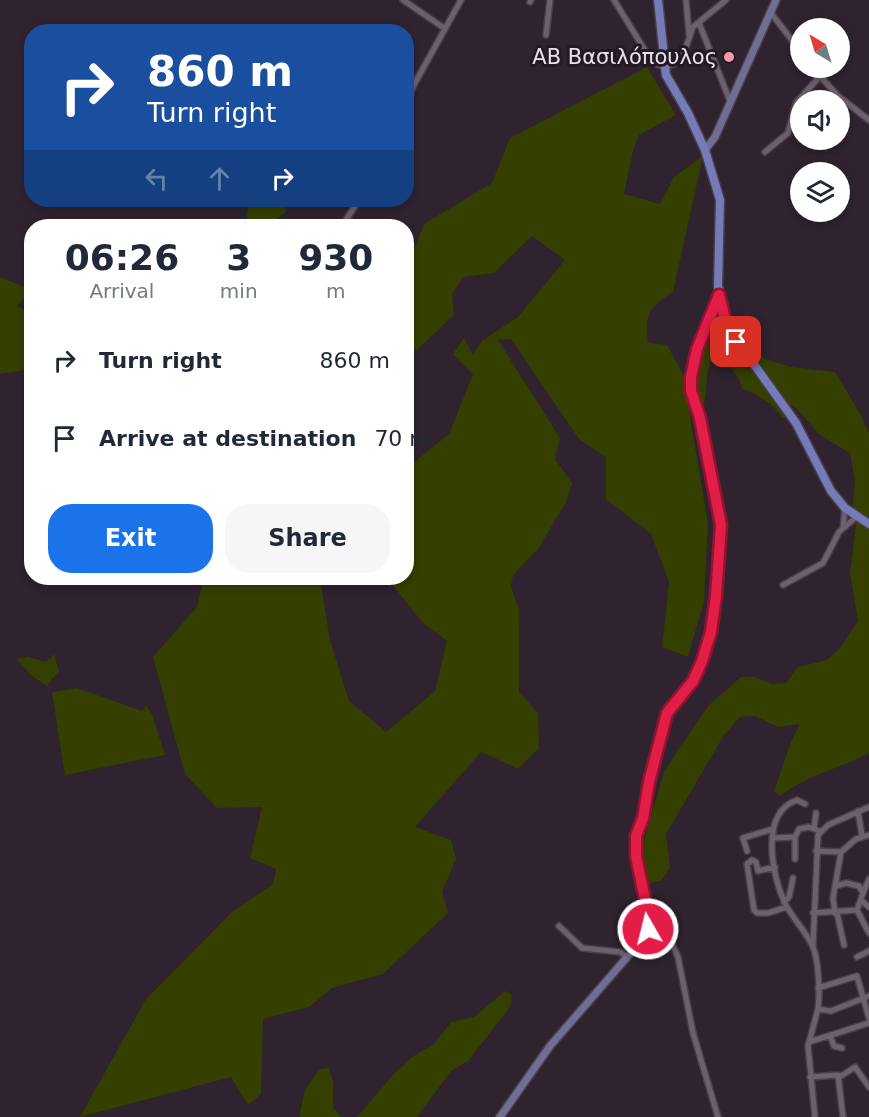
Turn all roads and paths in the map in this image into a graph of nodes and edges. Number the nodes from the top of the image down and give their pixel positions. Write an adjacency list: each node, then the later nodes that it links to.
1 (402, 0): 11 (street)
2 (461, 0): 11 (street)
3 (550, 0): 12 (street)
4 (614, 0): 15 (street)
5 (658, 0): 15 (main road)
6 (686, 0): 13 (street)
7 (726, 0): 10 (street)
8 (776, 0): 9 (street)
9 (771, 13): 14 (street); 19 (street)
10 (699, 23): 13 (street); 19 (street)
11 (444, 28): 18 (street)
12 (546, 35)
13 (689, 35): 15 (street)
14 (790, 38)
15 (661, 66): 21 (main road)
16 (818, 78): 22 (street)
17 (822, 78): 20 (street)
18 (415, 83)
19 (730, 101): 21 (street)
20 (869, 120)
21 (705, 150): 23 (main road)
22 (765, 152)
23 (719, 295): 24 (main road); 53 (street)
24 (845, 508): 25 (main road); 27 (street)
25 (856, 517): 26 (main road); 27 (street)
26 (869, 524)
27 (843, 528): 28 (street)
28 (783, 585)
29 (805, 804): 33 (street)
30 (869, 807): 31 (street)
31 (858, 811): 34 (street); 35 (street)
32 (816, 813): 34 (street)
33 (773, 828): 37 (street); 38 (street)
34 (817, 830): 36 (street); 39 (street)
35 (866, 836): 40 (street)
36 (795, 837): 37 (street); 41 (street)
37 (772, 838): 42 (street)
38 (747, 850)
39 (816, 851): 40 (street); 51 (street)
40 (841, 852): 45 (street)
41 (795, 859)
42 (775, 867): 48 (street); 48 (street)
43 (794, 878): 48 (street)
44 (869, 879): 46 (street)
45 (836, 886): 46 (street); 52 (street)
46 (862, 893): 47 (street)
47 (861, 900): 49 (street); 50 (street)
48 (786, 904): 57 (street)
49 (869, 907)
50 (857, 910): 52 (street); 55 (street)
51 (813, 913): 52 (street); 57 (street)
52 (836, 913): 56 (street)
53 (649, 923): 59 (street); 73 (street)
54 (559, 926): 59 (street)
55 (869, 933)
56 (844, 945)
57 (813, 946): 61 (street)
58 (869, 951): 60 (street)
59 (627, 957): 72 (street)
60 (857, 957)
61 (819, 988): 62 (street); 63 (street)
62 (866, 998): 63 (street); 64 (street)
63 (818, 1009): 67 (street)
64 (869, 1018)
65 (869, 1023): 66 (street)
66 (830, 1035): 67 (street); 68 (street)
67 (809, 1042): 69 (street)
68 (842, 1048)
69 (810, 1077): 70 (street); 74 (street)
70 (838, 1078): 71 (street); 75 (street)
71 (869, 1087)
72 (500, 1117)
73 (718, 1117)
74 (815, 1117)
75 (843, 1117)

